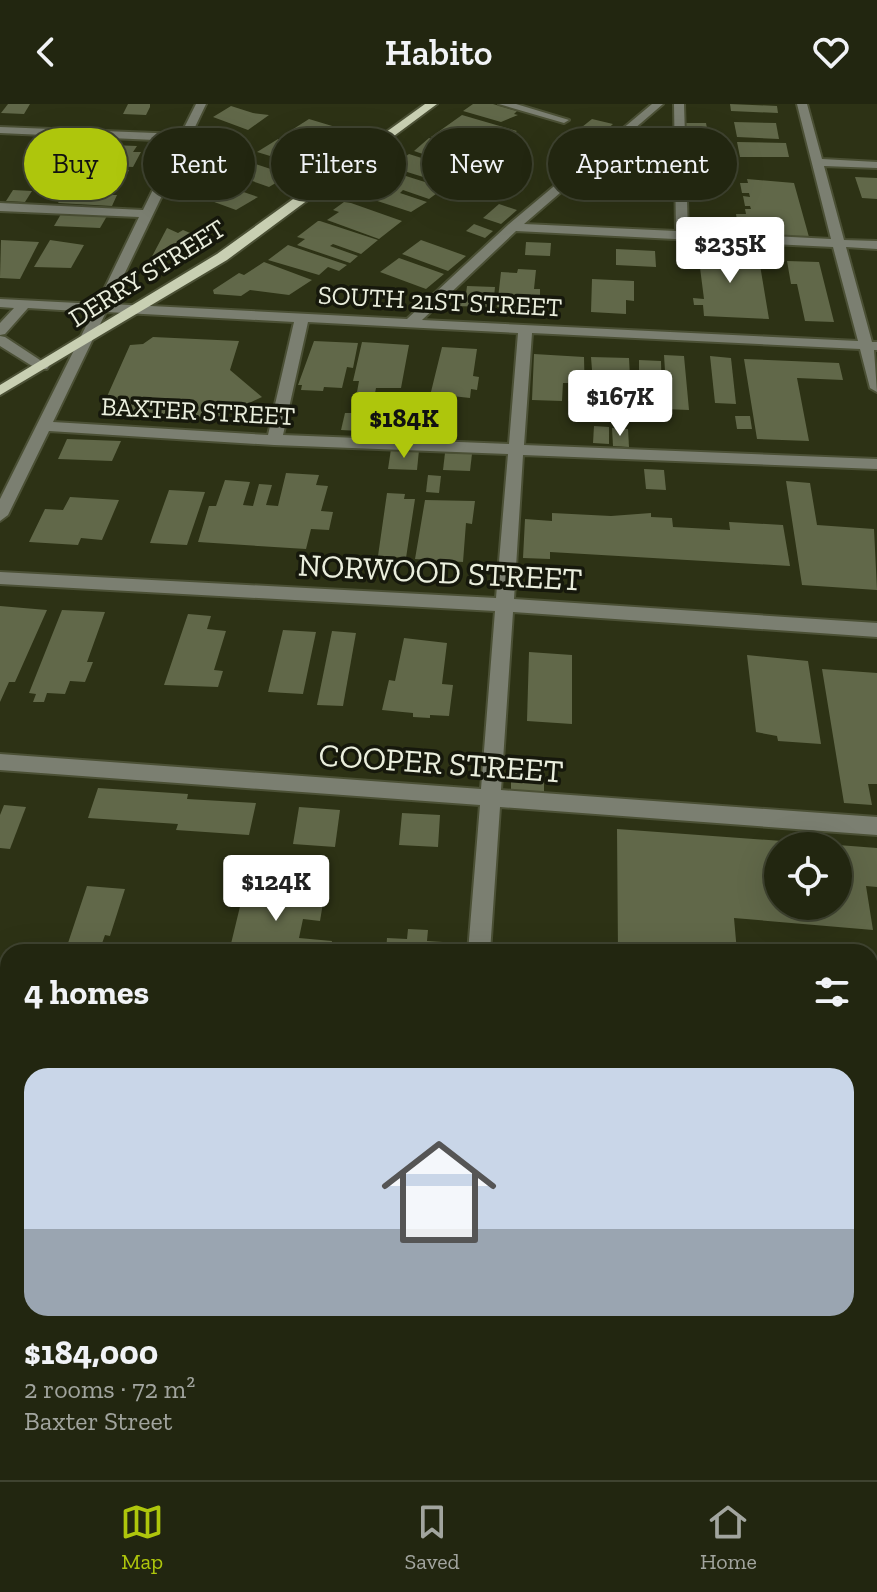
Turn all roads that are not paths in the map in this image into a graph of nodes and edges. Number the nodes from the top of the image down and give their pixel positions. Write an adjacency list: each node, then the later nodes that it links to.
1 (201, 104): 8 (street)
2 (432, 104): 23 (main road, DERRY STREET)
3 (504, 104): 7 (street)
4 (658, 104): 16 (street)
5 (679, 104): 17 (street)
6 (802, 104): 11 (street)
7 (564, 120)
8 (190, 128)
9 (0, 130): 10 (street)
10 (143, 136)
11 (818, 162): 12 (street); 18 (street)
12 (877, 165)
13 (155, 200): 15 (street)
14 (0, 207): 15 (street)
15 (148, 214): 22 (street)
16 (513, 227): 17 (street); 25 (street)
17 (682, 235): 18 (street)
18 (839, 243): 19 (street); 30 (street)
19 (877, 245)
20 (0, 303): 21 (street, SOUTH 21ST STREET)
21 (25, 304): 22 (street, SOUTH 21ST STREET); 27 (street)
22 (103, 308): 23 (street, SOUTH 21ST STREET); 28 (street)
23 (135, 309): 24 (street, SOUTH 21ST STREET); 28 (main road, DERRY STREET)
24 (302, 318): 25 (street, SOUTH 21ST STREET); 35 (street)
25 (410, 323): 26 (street, SOUTH 21ST STREET)
26 (525, 329): 30 (street, SOUTH 21ST STREET); 36 (street)
27 (0, 331)
28 (90, 337): 31 (main road, DERRY STREET); 34 (street)
29 (0, 340): 31 (street)
30 (872, 346): 32 (street)
31 (42, 366): 33 (main road, DERRY STREET)
32 (877, 388)
33 (0, 391)
34 (44, 426): 35 (street, BAXTER STREET); 38 (street)
35 (274, 440): 36 (street, BAXTER STREET)
36 (516, 449): 37 (street, BAXTER STREET); 40 (street)
37 (877, 464)
38 (0, 515)
39 (0, 578): 40 (street, NORWOOD STREET)
40 (504, 605): 41 (street, NORWOOD STREET); 43 (street)
41 (877, 630)
42 (0, 762): 43 (street, COOPER STREET)
43 (490, 796): 44 (street, COOPER STREET); 45 (street)
44 (877, 826)
45 (480, 944)

